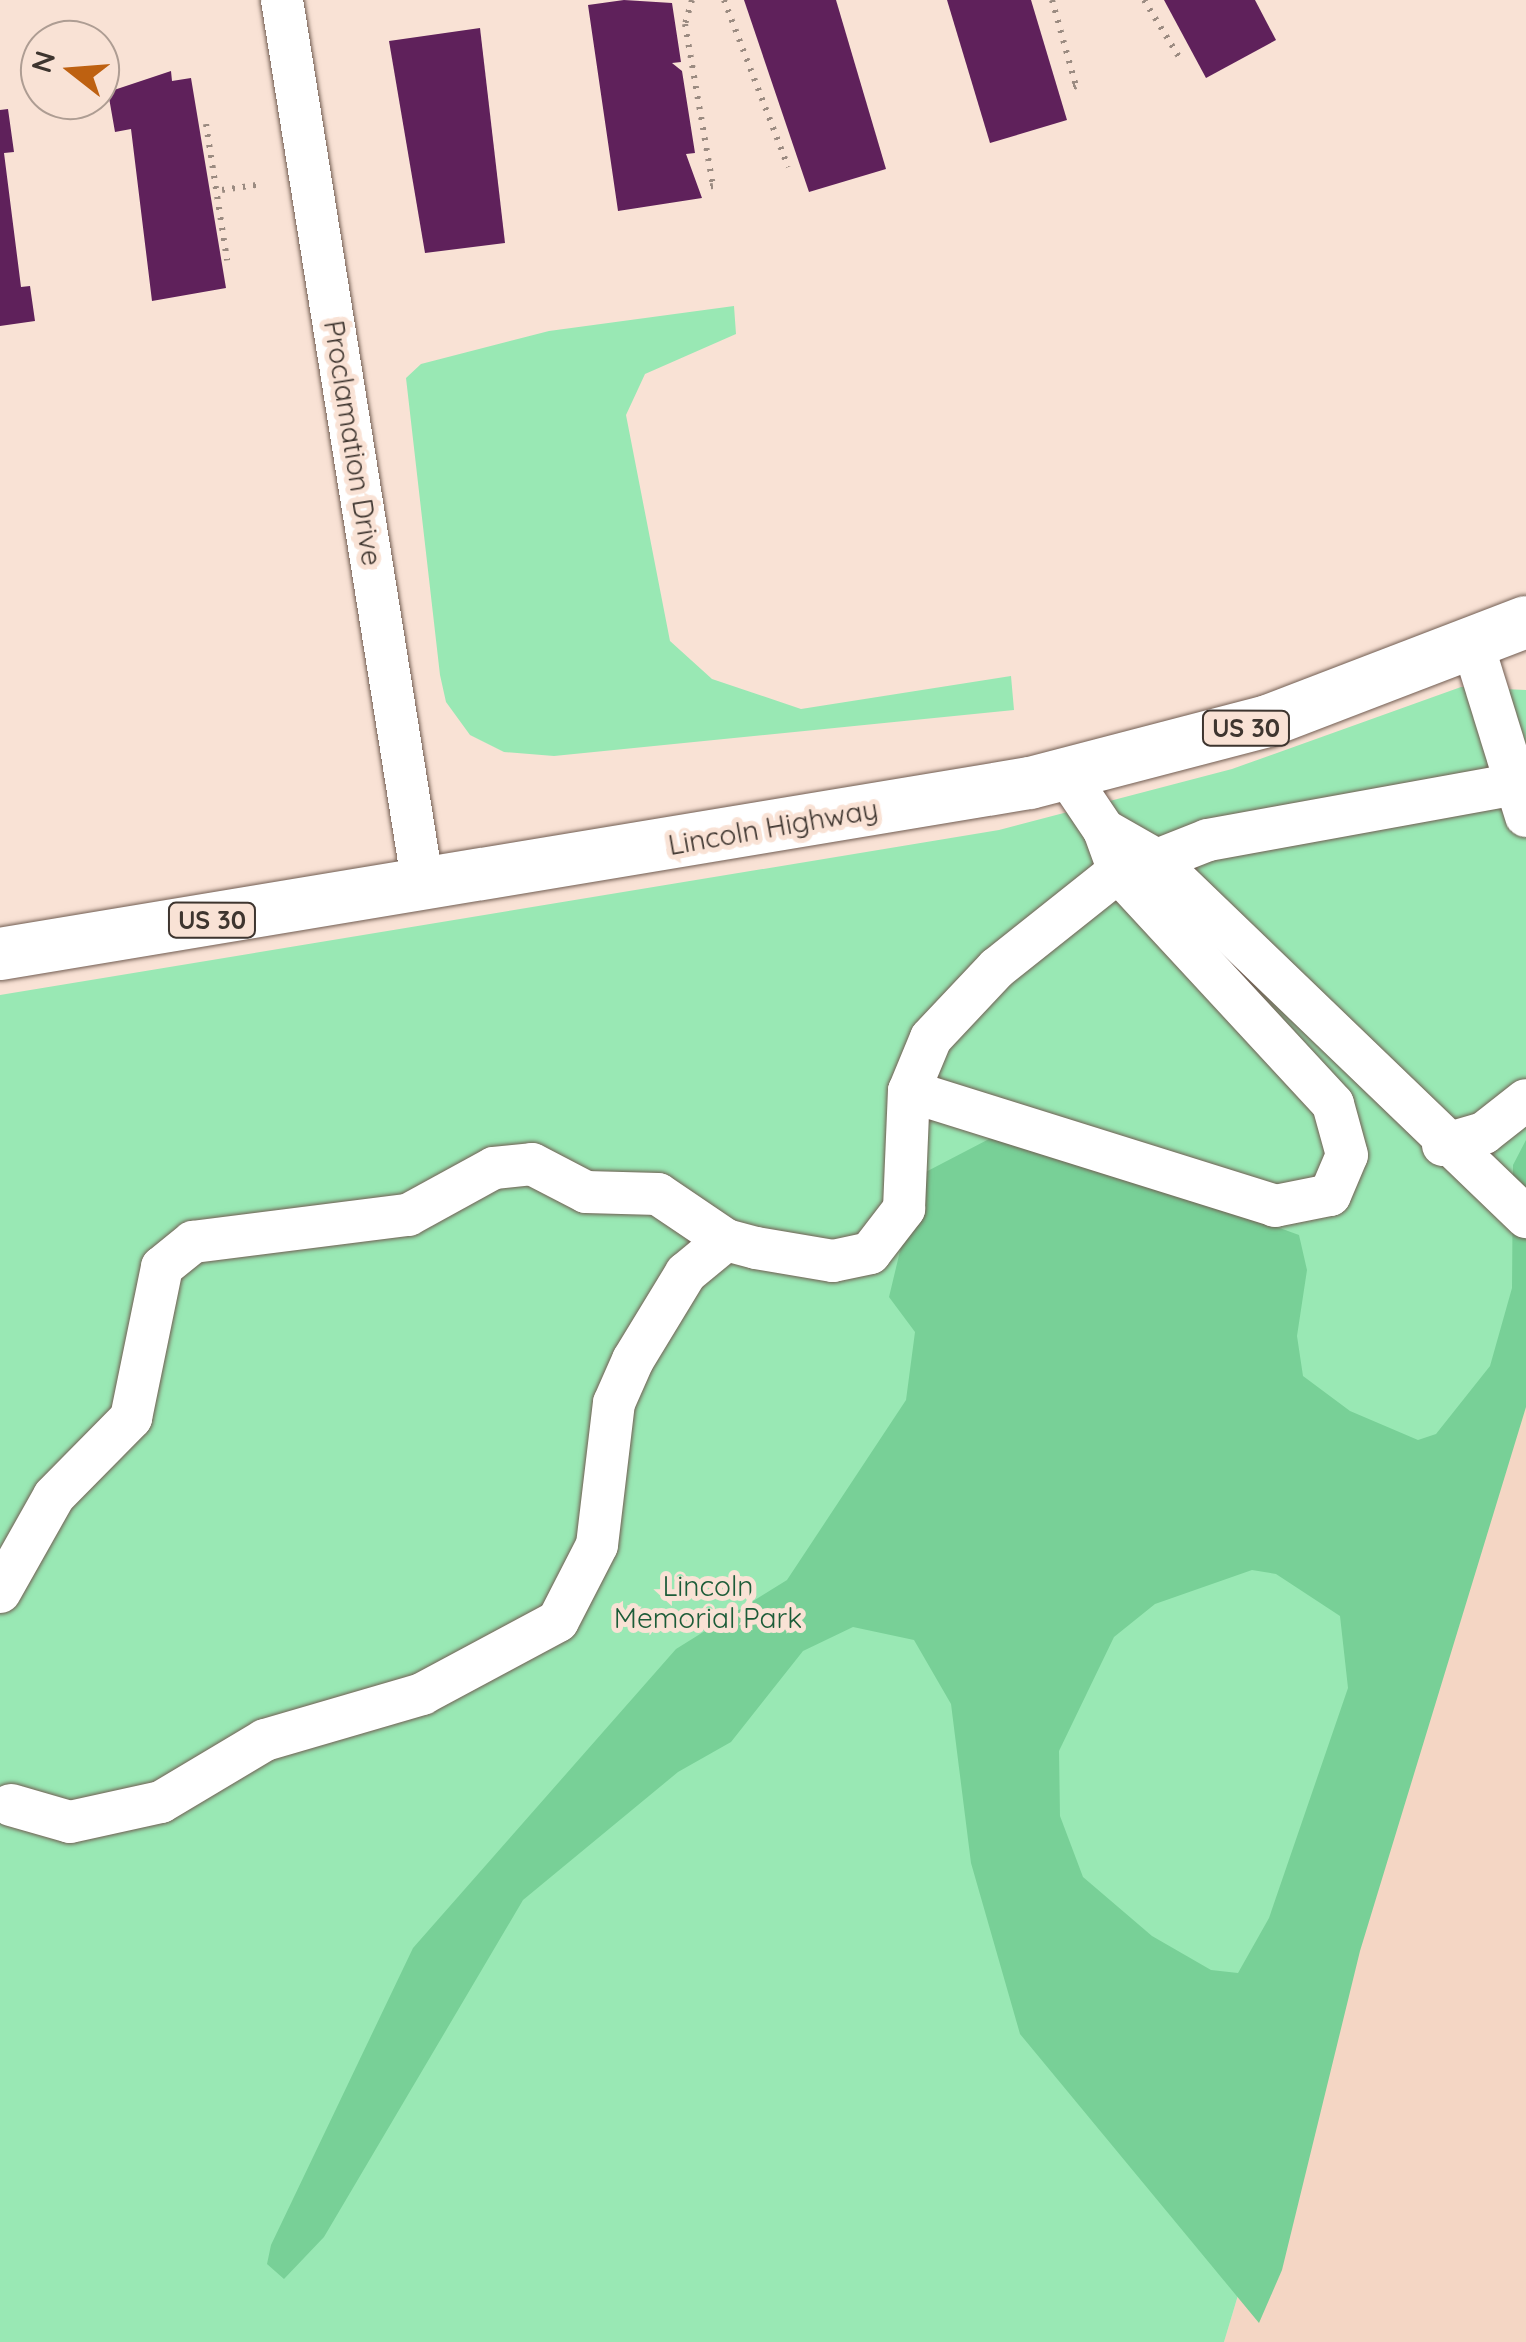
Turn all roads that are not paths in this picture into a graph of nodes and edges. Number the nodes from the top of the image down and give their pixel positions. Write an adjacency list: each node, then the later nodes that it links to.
1 (282, 0): 7 (street, Proclamation Drive)
2 (1526, 622): 3 (main road, Lincoln Highway / US 30)
3 (1473, 646): 4 (main road, Lincoln Highway / US 30); 5 (street)
4 (1067, 775): 6 (street); 7 (main road, Lincoln Highway / US 30)
5 (1521, 800): 6 (street)
6 (1136, 866): 9 (street); 9 (street); 11 (street)
7 (423, 886): 8 (main road, Lincoln Highway / US 30)
8 (0, 954)
9 (909, 1090): 13 (street)
10 (1526, 1100): 11 (street)
11 (1443, 1145): 12 (street)
12 (1526, 1217)
13 (726, 1240): 14 (street); 15 (street)
14 (0, 1592)
15 (4, 1800)

